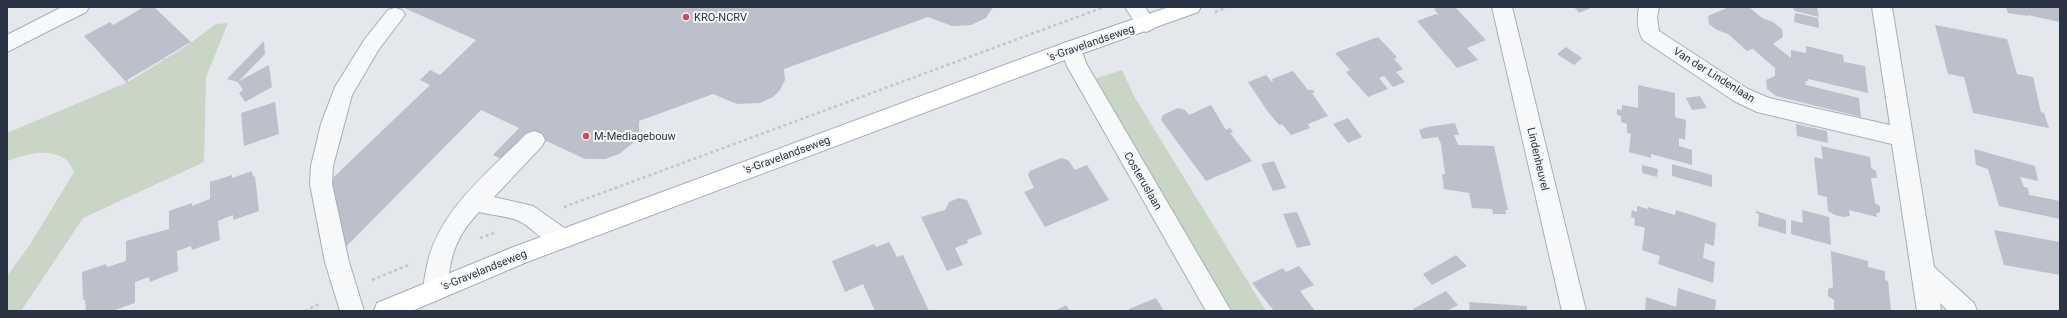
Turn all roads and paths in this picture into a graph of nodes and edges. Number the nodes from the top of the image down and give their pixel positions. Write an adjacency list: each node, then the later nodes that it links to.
1 (79, 7): 9 (street)
2 (1104, 7): 14 (path)
3 (1191, 7): 8 (main road, 's-Gravelandseweg)
4 (1502, 7): 23 (street, Lindenheuvel)
5 (1650, 7): 11 (street, Van der Lindenlaan)
6 (1882, 7): 11 (street)
7 (395, 15): 19 (street)
8 (1141, 15): 10 (main road, 's-Gravelandseweg)
9 (7, 44)
10 (1071, 49): 15 (main road, 's-Gravelandseweg); 22 (street, Costeruslaan)
11 (1902, 137): 17 (street)
12 (534, 140): 13 (street)
13 (475, 202): 14 (street); 16 (street)
14 (533, 219): 15 (street); 16 (path)
15 (562, 239): 18 (main road, 's-Gravelandseweg)
16 (440, 253): 18 (street); 19 (path)
17 (1924, 273): 24 (street); 25 (street)
18 (435, 290): 21 (main road, 's-Gravelandseweg)
19 (349, 301): 20 (path)
20 (305, 311)
21 (386, 311)
22 (1218, 311)
23 (1574, 311)
24 (1928, 311)
25 (1965, 311)

